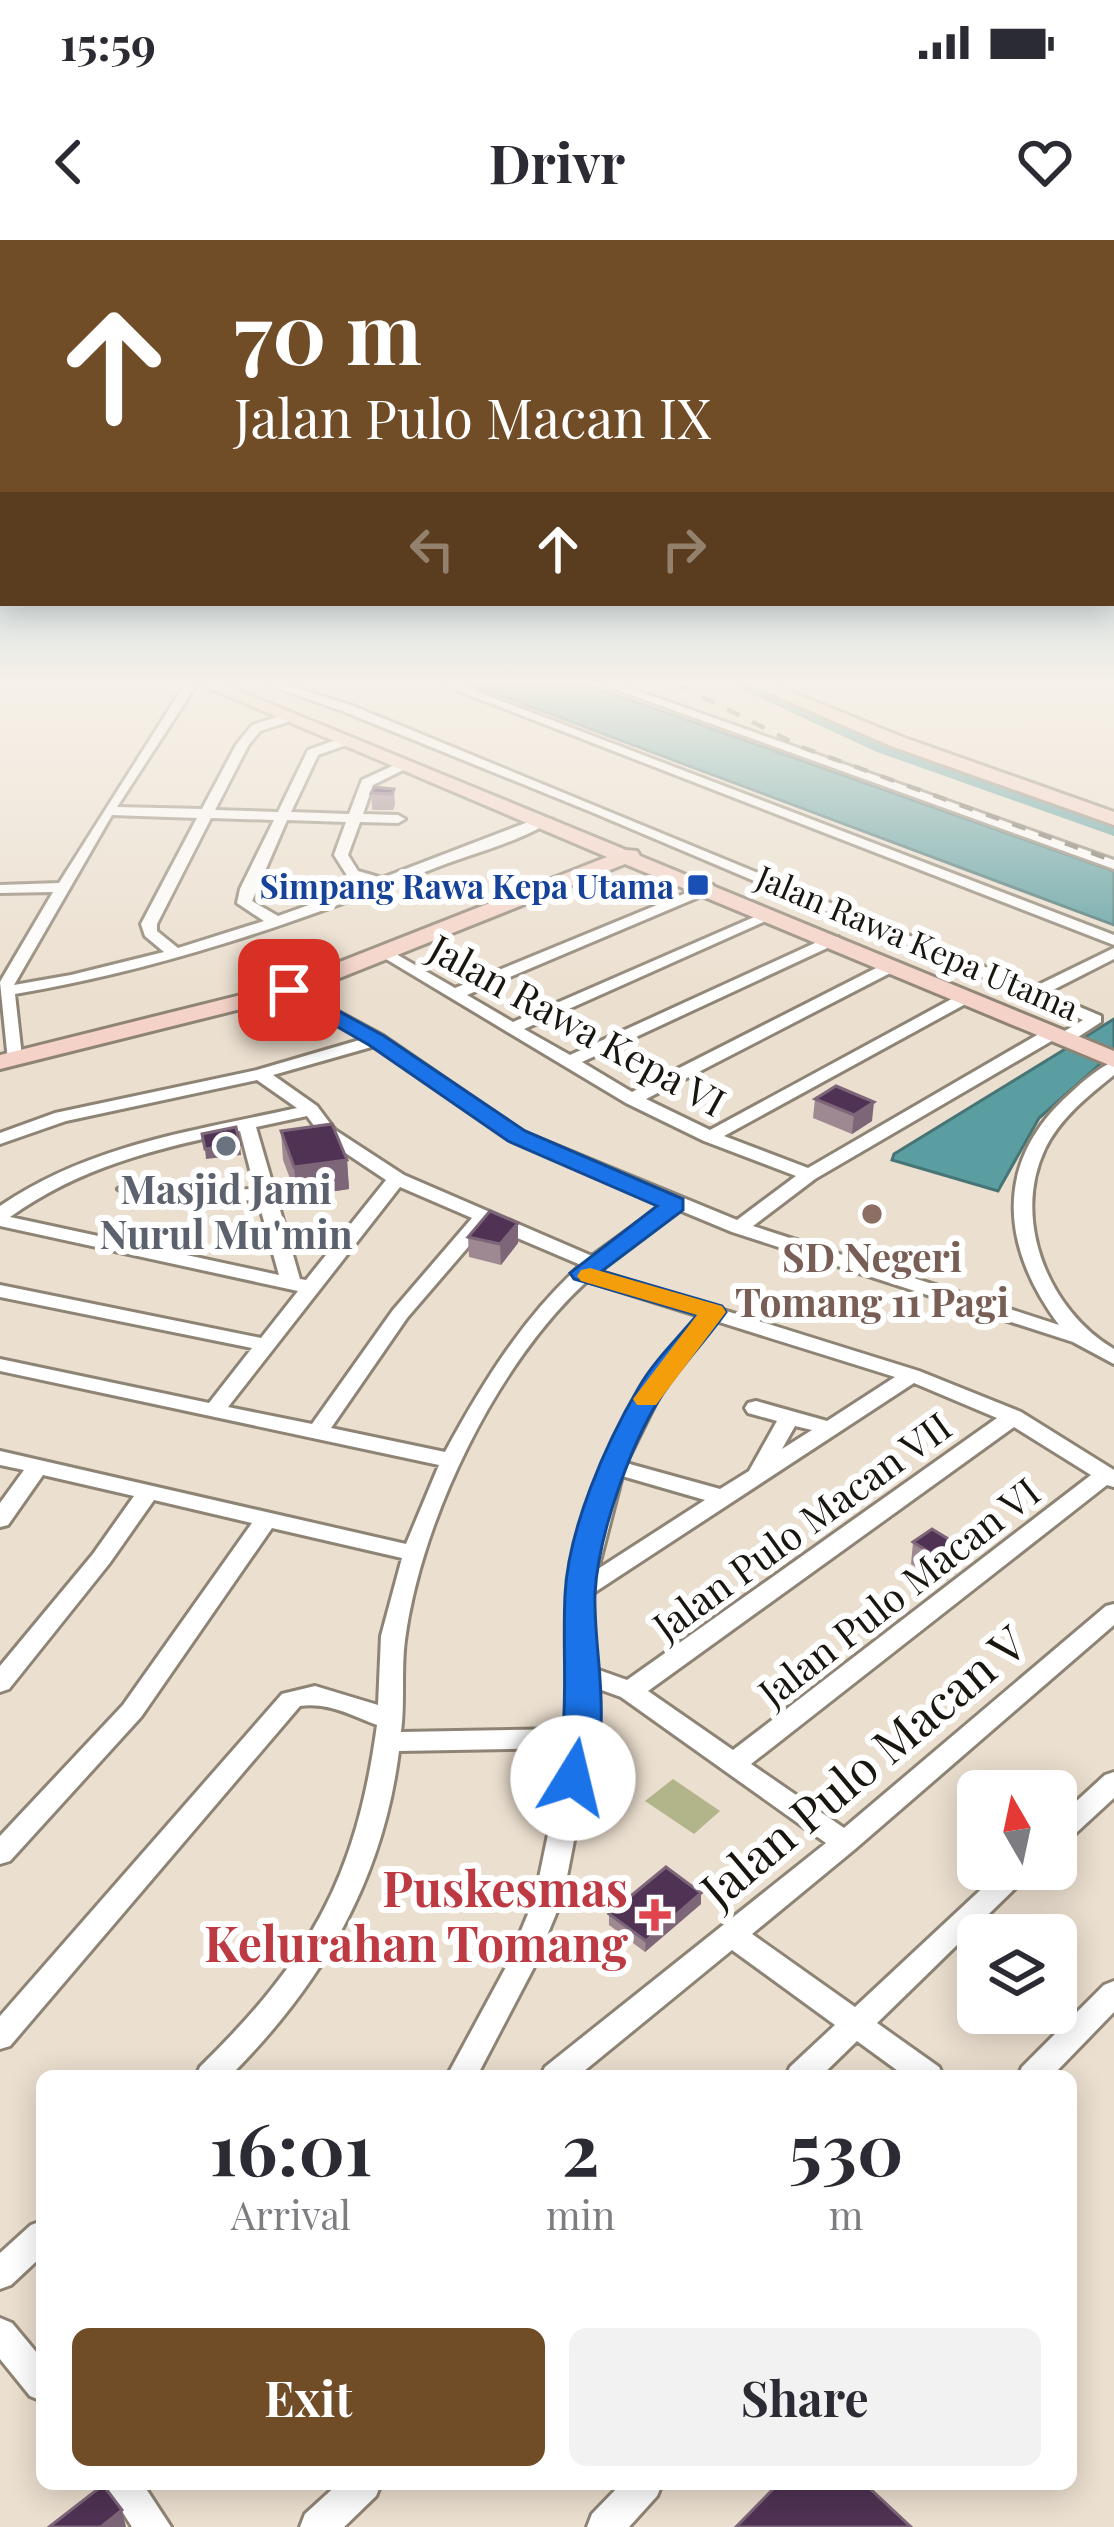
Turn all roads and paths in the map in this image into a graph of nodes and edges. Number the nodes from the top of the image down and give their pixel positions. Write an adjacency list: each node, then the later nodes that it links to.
1 (120, 791): 10 (street)
2 (219, 791): 11 (street)
3 (294, 791): 12 (street)
4 (366, 791): 13 (street)
5 (471, 791): 16 (street, Jalan Rawa Kepa Utama)
6 (551, 791): 34 (street)
7 (725, 791): 26 (street)
8 (904, 791): 18 (street)
9 (1035, 791): 14 (street)
10 (107, 811): 11 (street); 20 (street)
11 (205, 814): 12 (street); 27 (street)
12 (281, 816): 13 (street); 24 (street)
13 (352, 816): 15 (street); 19 (street)
14 (1114, 819)
15 (398, 820)
16 (546, 820): 17 (street, Jalan Rawa Kepa Utama); 19 (street)
17 (630, 855): 21 (street, Jalan Rawa Kepa Utama); 28 (street)
18 (1114, 866)
19 (378, 882): 24 (street)
20 (63, 887): 22 (street); 31 (street)
21 (708, 888): 23 (street, Jalan Rawa Kepa Utama); 33 (street)
22 (0, 890)
23 (772, 914): 25 (street, Jalan Rawa Kepa Utama); 36 (street)
24 (275, 921): 27 (street)
25 (833, 940): 30 (street, Jalan Rawa Kepa Utama); 41 (street)
26 (1114, 940)
27 (173, 952): 31 (street)
28 (384, 953): 32 (street); 33 (street, Jalan Rawa Kepa VI)
29 (1114, 953): 34 (street)
30 (892, 966): 35 (street, Jalan Rawa Kepa Utama); 43 (street)
31 (3, 987): 39 (street)
32 (289, 990): 38 (street); 39 (street)
33 (458, 993): 36 (street, Jalan Rawa Kepa VI)
34 (1035, 993): 37 (street)
35 (965, 998): 37 (street, Jalan Rawa Kepa Utama); 47 (street)
36 (512, 1028): 41 (street, Jalan Rawa Kepa VI)
37 (1060, 1038): 40 (street, Jalan Rawa Kepa Utama); 48 (street)
38 (377, 1040): 42 (street); 52 (street)
39 (7, 1059)
40 (1113, 1060): 60 (street)
41 (567, 1063): 43 (street, Jalan Rawa Kepa VI)
42 (260, 1074): 44 (street); 46 (street)
43 (632, 1099): 47 (street, Jalan Rawa Kepa VI)
44 (311, 1110): 45 (street); 49 (street)
45 (248, 1125): 51 (street); 54 (street)
46 (0, 1138)
47 (710, 1138): 48 (street, Jalan Rawa Kepa VI)
48 (809, 1175): 55 (street)
49 (397, 1179): 53 (street); 57 (street)
50 (127, 1189): 51 (street)
51 (264, 1194): 57 (street)
52 (674, 1204): 55 (street); 56 (street)
53 (484, 1215): 56 (street); 70 (street)
54 (0, 1218): 57 (street)
55 (739, 1228): 60 (street)
56 (589, 1268): 59 (street); 72 (street)
57 (300, 1285): 61 (street)
58 (0, 1291): 61 (street)
59 (713, 1312): 64 (street); 74 (street)
60 (1080, 1338): 62 (street)
61 (267, 1345): 66 (street)
62 (1110, 1350)
63 (0, 1365): 66 (street)
64 (912, 1376): 68 (street); 69 (street)
65 (756, 1408): 67 (street)
66 (212, 1411): 70 (street)
67 (790, 1416): 69 (street); 75 (street)
68 (1013, 1417): 76 (street); 86 (street, Jalan Pulo Macan VII)
69 (828, 1428): 75 (street)
70 (319, 1430): 72 (street)
71 (0, 1458): 73 (street)
72 (449, 1460): 81 (street)
73 (38, 1466): 77 (street); 79 (street)
74 (613, 1467): 78 (street); 82 (street)
75 (757, 1476): 78 (street)
76 (1110, 1477): 89 (street, Jalan Pulo Macan VI)
77 (148, 1492): 80 (street); 85 (street)
78 (725, 1498): 82 (street)
79 (0, 1520)
80 (266, 1520): 81 (street); 93 (street)
81 (414, 1553): 87 (street)
82 (580, 1592): 84 (street)
83 (1114, 1612): 92 (street, Jalan Pulo Macan V)
84 (584, 1675): 86 (street); 88 (street)
85 (0, 1683)
86 (630, 1691): 89 (street)
87 (388, 1731): 88 (street); 98 (street); 99 (street)
88 (581, 1738): 100 (street)
89 (733, 1764): 92 (street)
90 (1114, 1782): 91 (street)
91 (1077, 1816)
92 (845, 1843): 95 (street, Jalan Pulo Macan V)
93 (0, 1854)
94 (999, 1890): 97 (street)
95 (730, 1934): 97 (street); 101 (street, Jalan Pulo Macan V)
96 (1114, 1993): 104 (street)
97 (856, 2024): 102 (street); 103 (street)
98 (0, 2037)
99 (218, 2070)
100 (465, 2070)
101 (563, 2070)
102 (807, 2070)
103 (920, 2070)
104 (1039, 2070)
105 (36, 2241): 106 (street)
106 (0, 2274)
107 (0, 2334): 108 (street)
108 (36, 2378)
109 (126, 2490): 112 (street)
110 (358, 2490): 113 (street)
111 (640, 2490): 114 (street)
112 (153, 2527)
113 (318, 2527)
114 (605, 2527)

